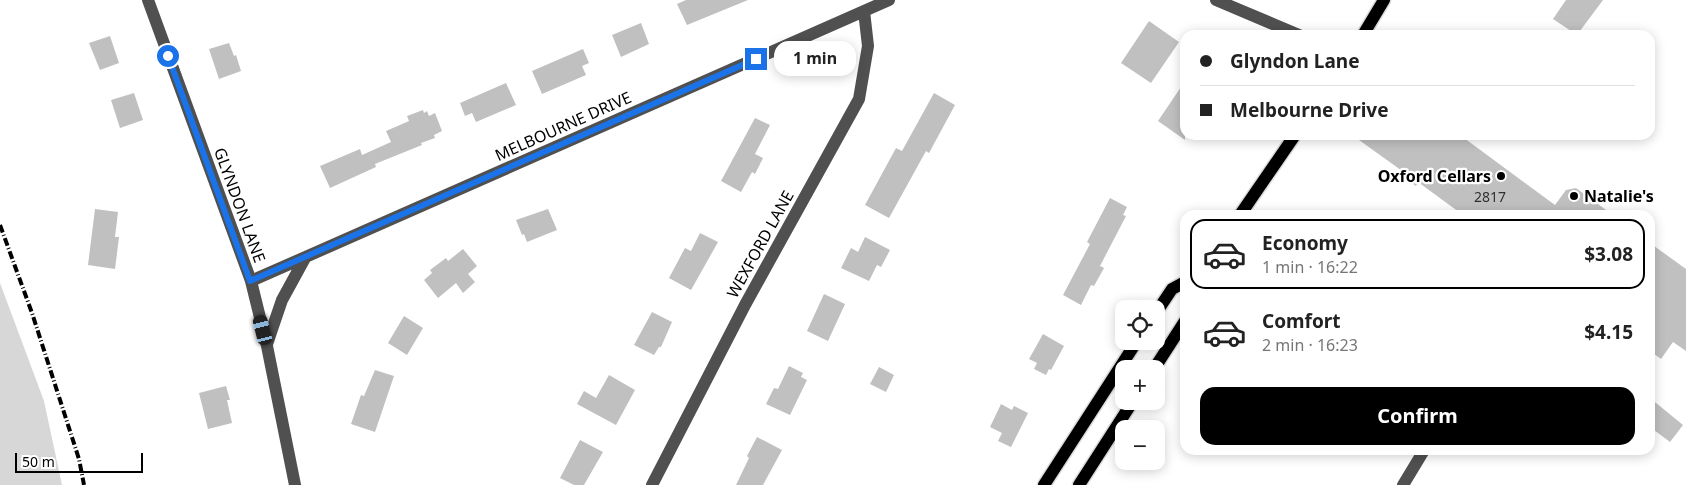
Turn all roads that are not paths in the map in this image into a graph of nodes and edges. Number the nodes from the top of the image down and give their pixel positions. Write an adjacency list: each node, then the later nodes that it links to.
1 (148, 0): 11 (street, GLYNDON LANE)
2 (889, 0): 5 (street, MELBOURNE DRIVE)
3 (1216, 0): 6 (street)
4 (1384, 0): 7 (main road)
5 (864, 11): 10 (street, MELBOURNE DRIVE); 21 (street, WEXFORD LANE)
6 (1288, 30)
7 (1366, 30)
8 (1292, 140): 9 (main road)
9 (1244, 210)
10 (305, 258): 11 (street, MELBOURNE DRIVE); 15 (street)
11 (250, 281): 15 (street, GLYNDON LANE)
12 (1180, 285): 13 (main road)
13 (1165, 300)
14 (1180, 329): 17 (main road)
15 (267, 346): 20 (street, GLYNDON LANE)
16 (1131, 350): 22 (main road)
17 (1160, 360)
18 (1127, 410): 23 (main road)
19 (1421, 455): 24 (street)
20 (295, 485)
21 (652, 485)
22 (1044, 485)
23 (1079, 485)
24 (1403, 485)

